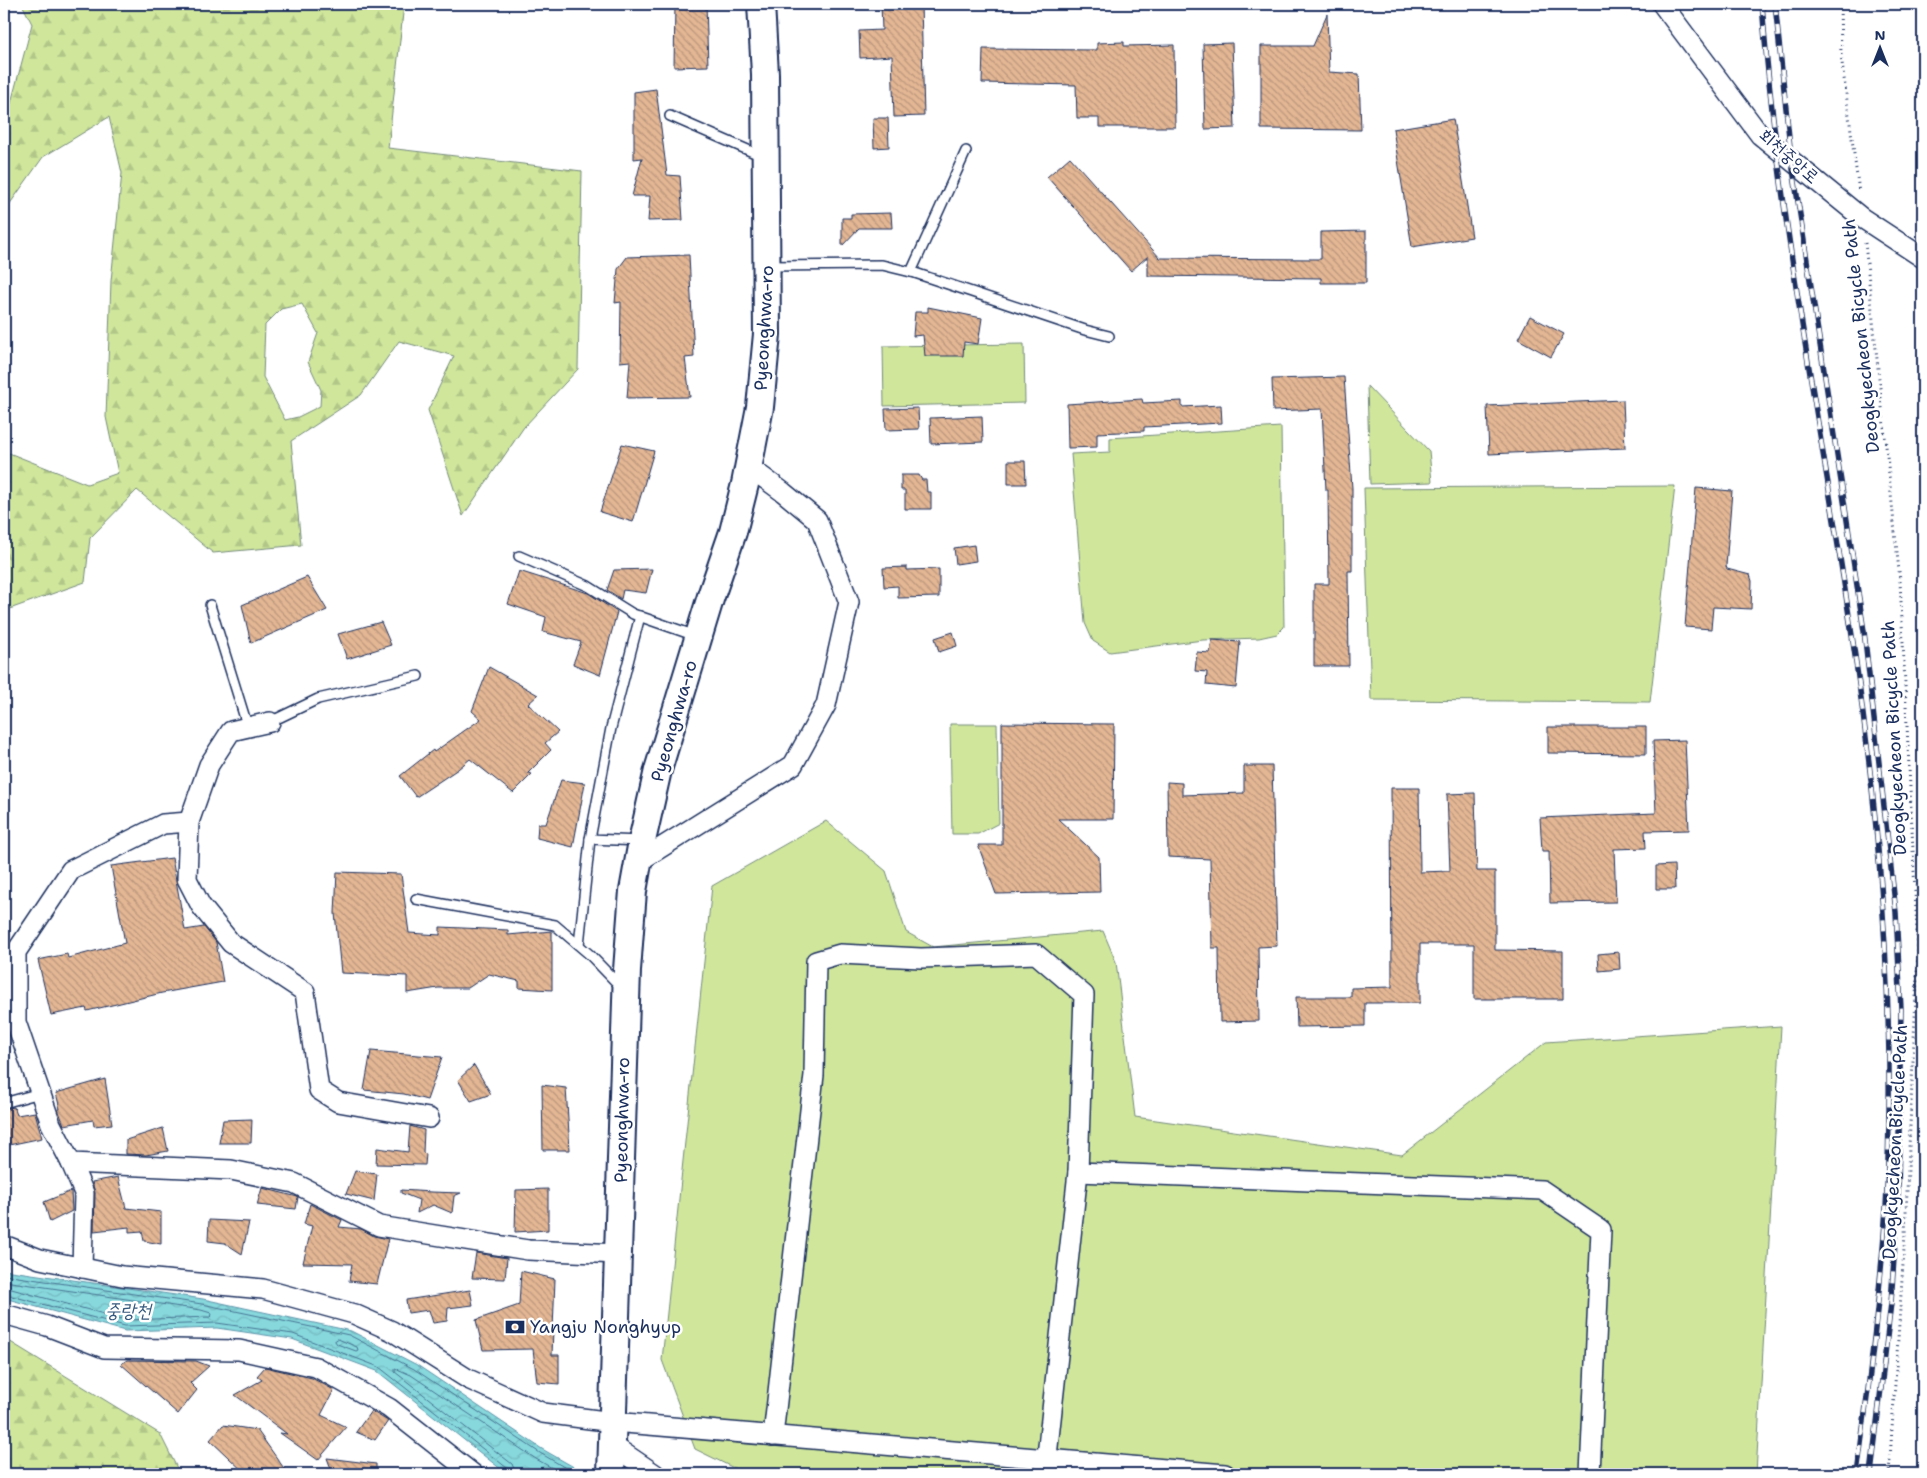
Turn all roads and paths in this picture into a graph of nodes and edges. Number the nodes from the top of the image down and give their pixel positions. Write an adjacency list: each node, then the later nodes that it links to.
1 (761, 4): 6 (main road, Pyeonghwa-ro)
2 (1662, 4): 7 (street, 회천중앙로)
3 (1840, 4): 7 (path, Deogkyecheon Bicycle Path)
4 (670, 116): 6 (lane)
5 (966, 151): 10 (lane)
6 (765, 158): 9 (main road, Pyeonghwa-ro)
7 (1862, 218): 8 (street, 회천중앙로); 44 (path, Deogkyecheon Bicycle Path)
8 (1923, 258)
9 (767, 266): 10 (lane); 12 (main road, Pyeonghwa-ro)
10 (911, 272): 11 (lane)
11 (1109, 336)
12 (749, 467): 16 (main road, Pyeonghwa-ro); 22 (street)
13 (519, 556): 15 (lane)
14 (210, 605): 19 (lane)
15 (640, 616): 16 (lane); 21 (lane)
16 (698, 637): 22 (main road, Pyeonghwa-ro)
17 (418, 676): 18 (lane)
18 (270, 722): 19 (street)
19 (248, 728): 20 (street)
20 (189, 822): 26 (street); 28 (street)
21 (590, 839): 22 (lane); 24 (lane)
22 (640, 852): 25 (main road, Pyeonghwa-ro)
23 (416, 899): 24 (lane)
24 (579, 945): 25 (lane)
25 (626, 992): 32 (main road, Pyeonghwa-ro)
26 (40, 1093): 27 (lane); 29 (street)
27 (4, 1103)
28 (429, 1118)
29 (71, 1163): 32 (street); 33 (street)
30 (1078, 1172): 36 (street); 38 (street); 43 (street)
31 (4, 1245): 33 (street)
32 (619, 1254): 35 (main road, Pyeonghwa-ro)
33 (82, 1268): 35 (street)
34 (4, 1314): 37 (street)
35 (612, 1433): 36 (street); 40 (main road, Pyeonghwa-ro); 41 (street)
36 (773, 1436): 38 (street)
37 (451, 1466): 39 (street)
38 (1046, 1467): 42 (street)
39 (474, 1474)
40 (611, 1474)
41 (655, 1474)
42 (1225, 1474)
43 (1590, 1474)
44 (1889, 1474)

